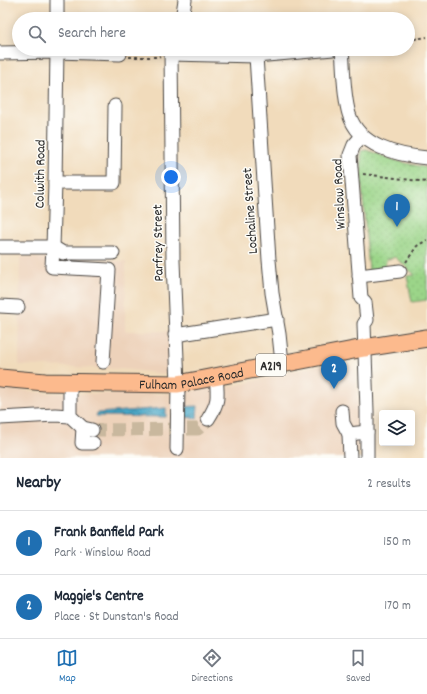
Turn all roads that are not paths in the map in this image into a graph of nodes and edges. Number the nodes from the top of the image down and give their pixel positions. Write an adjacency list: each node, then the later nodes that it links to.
1 (57, 0): 3 (street)
2 (185, 0): 4 (street)
3 (57, 12)
4 (183, 12)
5 (12, 52): 6 (street)
6 (0, 53)
7 (57, 56): 14 (street, Colwith Road)
8 (171, 56): 23 (street, Parfrey Street)
9 (256, 56): 22 (street, Lochaline Street)
10 (343, 56): 12 (street)
11 (115, 106): 14 (street)
12 (362, 136): 13 (street); 19 (street, Winslow Road)
13 (427, 158)
14 (55, 183): 16 (street, Colwith Road)
15 (0, 247): 16 (street)
16 (53, 247): 17 (street); 26 (street, Colwith Road)
17 (113, 253)
18 (400, 271): 19 (street)
19 (359, 276): 25 (street, Winslow Road)
20 (0, 306): 21 (street)
21 (18, 307)
22 (277, 319): 23 (street); 27 (street, Lochaline Street)
23 (175, 334): 31 (street, Parfrey Street)
24 (427, 338): 25 (main road, Fulham Palace Road / A219)
25 (364, 348): 27 (main road, Fulham Palace Road / A219); 36 (street, Winslow Road)
26 (103, 362)
27 (282, 363): 28 (main road, Fulham Palace Road / A219)
28 (216, 376): 31 (main road, Fulham Palace Road / A219); 35 (street)
29 (0, 378): 30 (main road, Fulham Palace Road / A219)
30 (70, 382): 31 (main road, Fulham Palace Road / A219); 33 (street)
31 (178, 384): 39 (street, Parfrey Street)
32 (342, 411): 38 (street)
33 (70, 416): 34 (street); 37 (street)
34 (0, 418)
35 (208, 419)
36 (367, 432): 38 (street); 41 (street, Winslow Road)
37 (89, 433)
38 (349, 434): 40 (street)
39 (177, 449)
40 (350, 458)
41 (367, 458)

